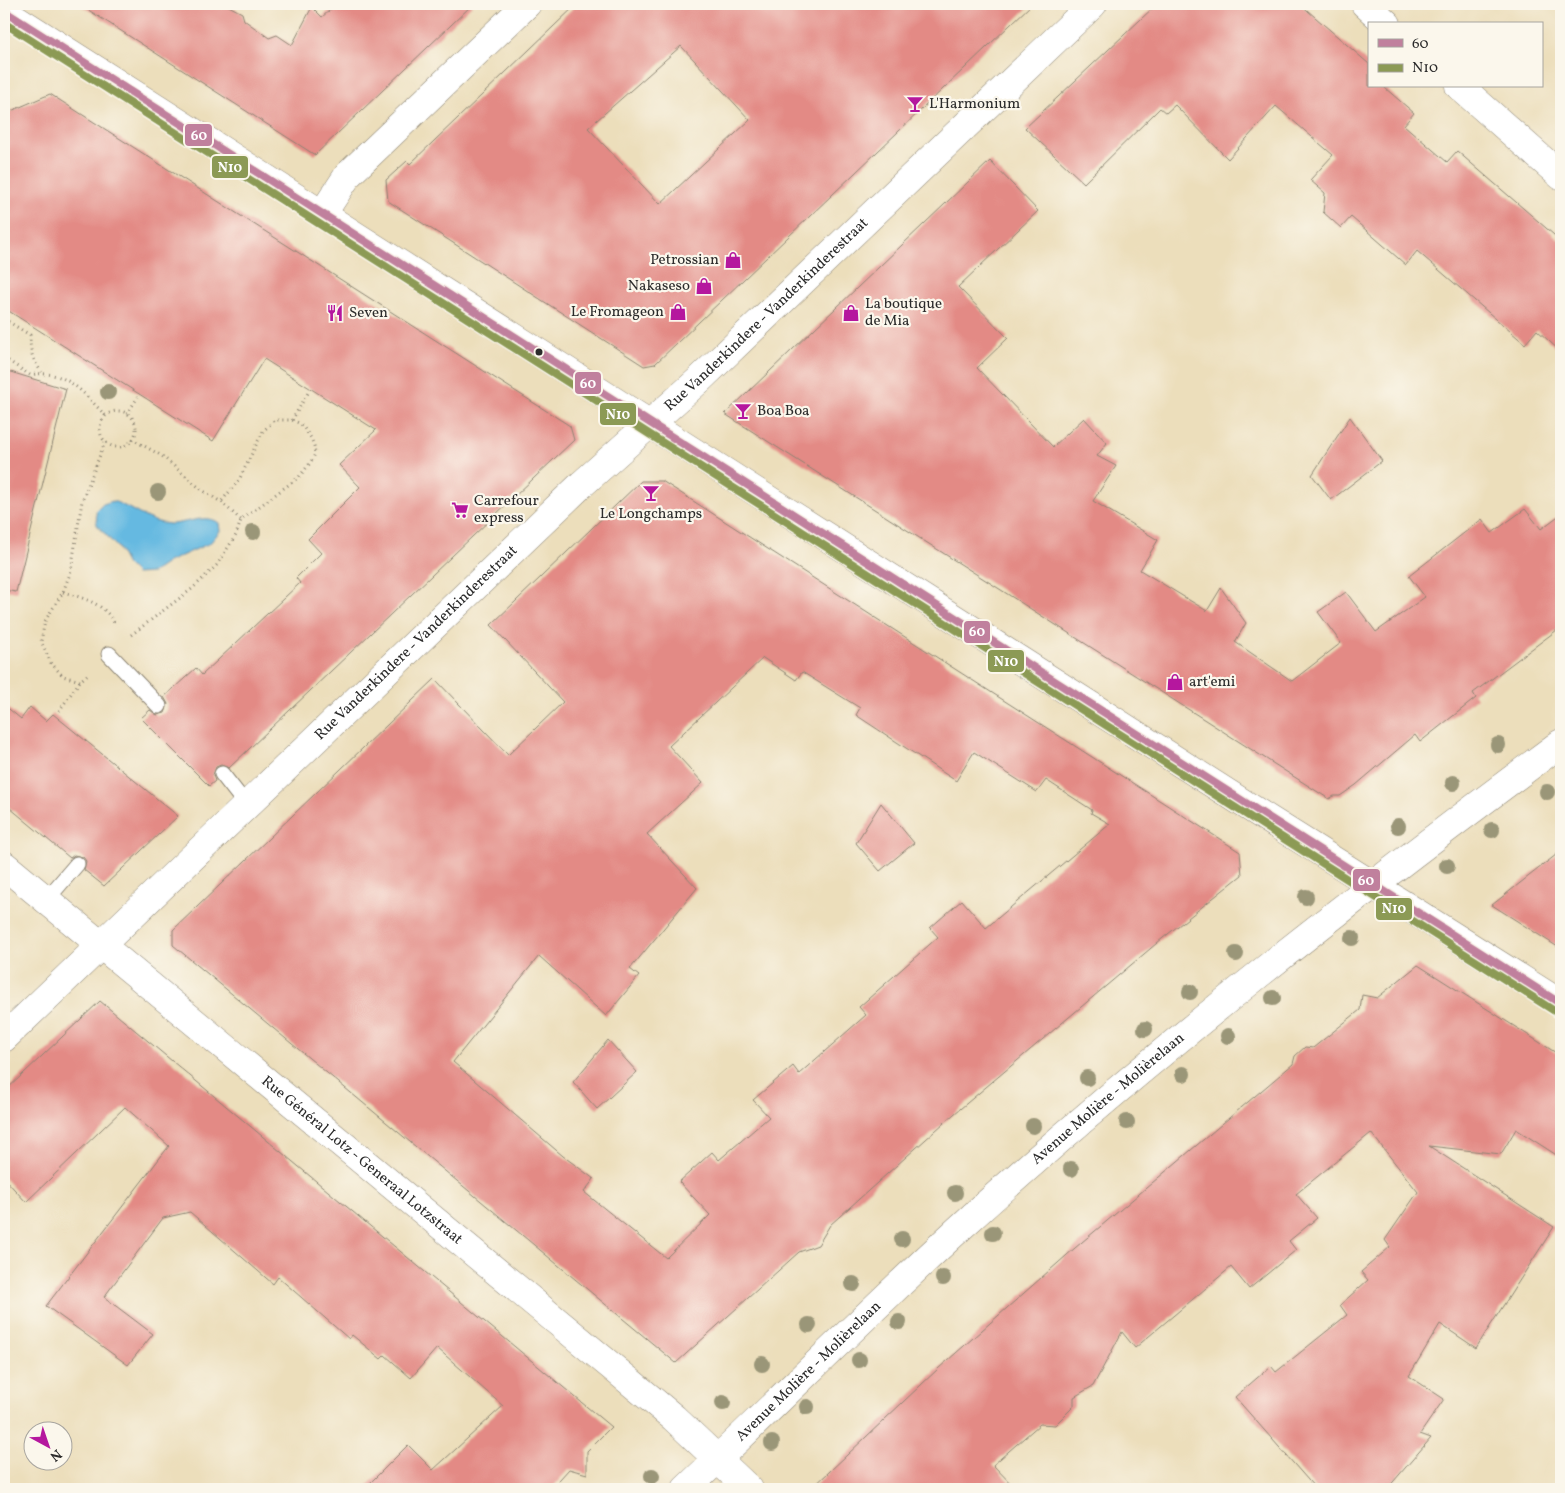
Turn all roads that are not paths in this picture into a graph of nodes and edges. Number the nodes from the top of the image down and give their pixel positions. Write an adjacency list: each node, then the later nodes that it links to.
1 (527, 4): 8 (street)
2 (1093, 4): 9 (street, Rue Vanderkindere - Vanderkinderestraat)
3 (1365, 4): 5 (street)
4 (4, 11): 8 (street)
5 (1386, 22)
6 (1461, 88): 7 (street)
7 (1561, 176)
8 (322, 213): 9 (street)
9 (651, 423): 14 (street, Rue Vanderkindere - Vanderkinderestraat); 17 (street)
10 (110, 654): 11 (lane)
11 (159, 706)
12 (1561, 743): 17 (street, Avenue Molière - Molièrelaan)
13 (222, 774): 14 (lane)
14 (247, 806): 19 (street, Rue Vanderkindere - Vanderkinderestraat)
15 (4, 864): 18 (street, Rue Général Lotz - Generaal Lotzstraat)
16 (78, 864): 18 (lane)
17 (1374, 885): 20 (street); 22 (street, Avenue Molière - Molièrelaan)
18 (47, 899): 19 (street, Rue Général Lotz - Generaal Lotzstraat)
19 (102, 944): 21 (street, Rue Vanderkindere - Vanderkinderestraat); 22 (street, Rue Général Lotz - Generaal Lotzstraat)
20 (1561, 1004)
21 (4, 1038)
22 (717, 1459): 23 (street, Avenue Molière - Molièrelaan); 24 (street, Rue Général Lotz - Generaal Lotzstraat)
23 (686, 1489)
24 (749, 1489)

